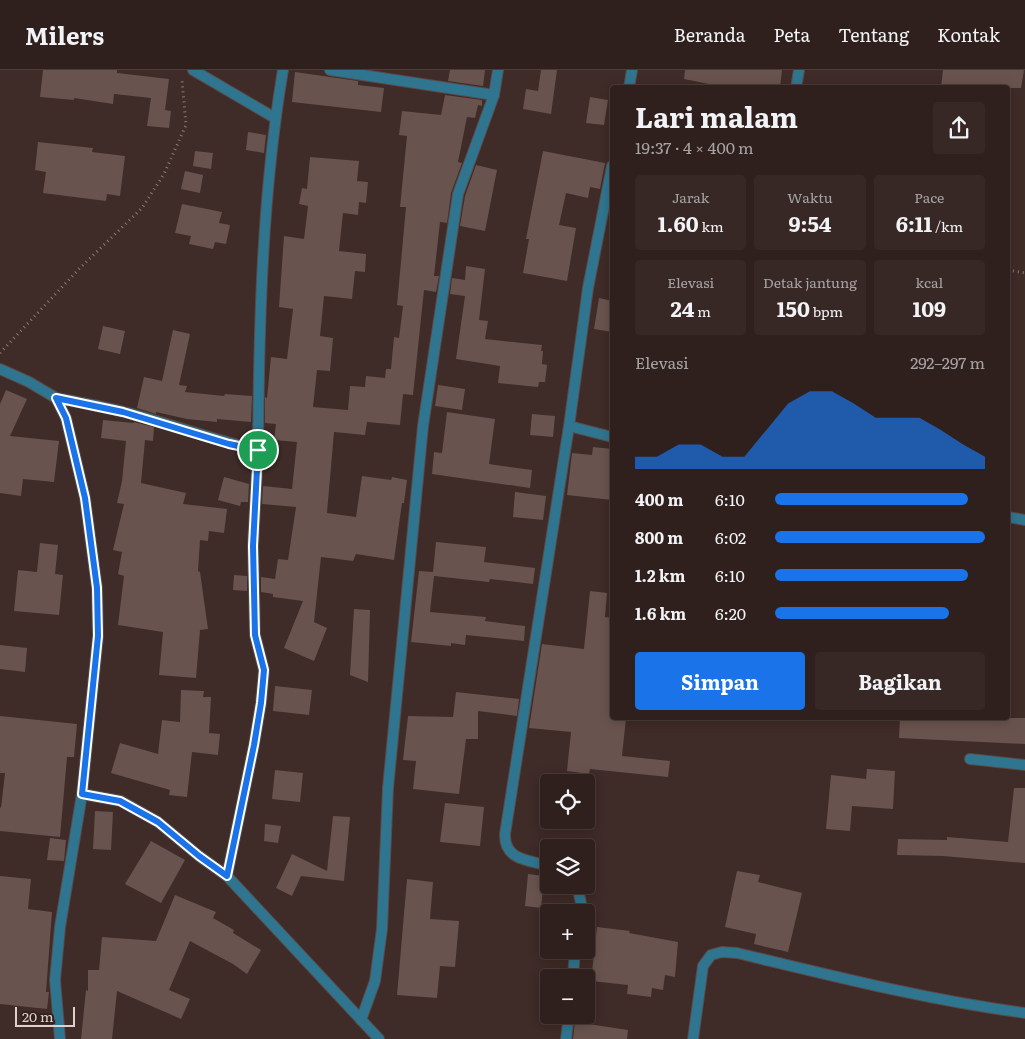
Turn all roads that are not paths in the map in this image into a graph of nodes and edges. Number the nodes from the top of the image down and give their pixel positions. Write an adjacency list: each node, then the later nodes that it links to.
1 (193, 70): 10 (street)
2 (283, 70): 10 (street)
3 (330, 70): 9 (street)
4 (498, 70): 9 (street)
5 (632, 70): 7 (street)
6 (799, 70): 8 (street)
7 (630, 85)
8 (796, 85)
9 (494, 95): 25 (street)
10 (275, 118): 16 (street)
11 (610, 183): 14 (street)
12 (0, 369): 13 (street)
13 (56, 398): 16 (street); 21 (street)
14 (569, 426): 15 (street); 22 (street)
15 (610, 436)
16 (258, 450): 23 (street)
17 (1010, 517): 18 (street)
18 (1025, 520)
19 (970, 759): 20 (street)
20 (1025, 766)
21 (82, 794): 23 (street); 27 (street)
22 (540, 864)
23 (227, 876): 25 (street)
24 (1025, 1012): 30 (street)
25 (361, 1020): 28 (street)
26 (568, 1024): 29 (street)
27 (60, 1039)
28 (379, 1039)
29 (566, 1039)
30 (693, 1039)

